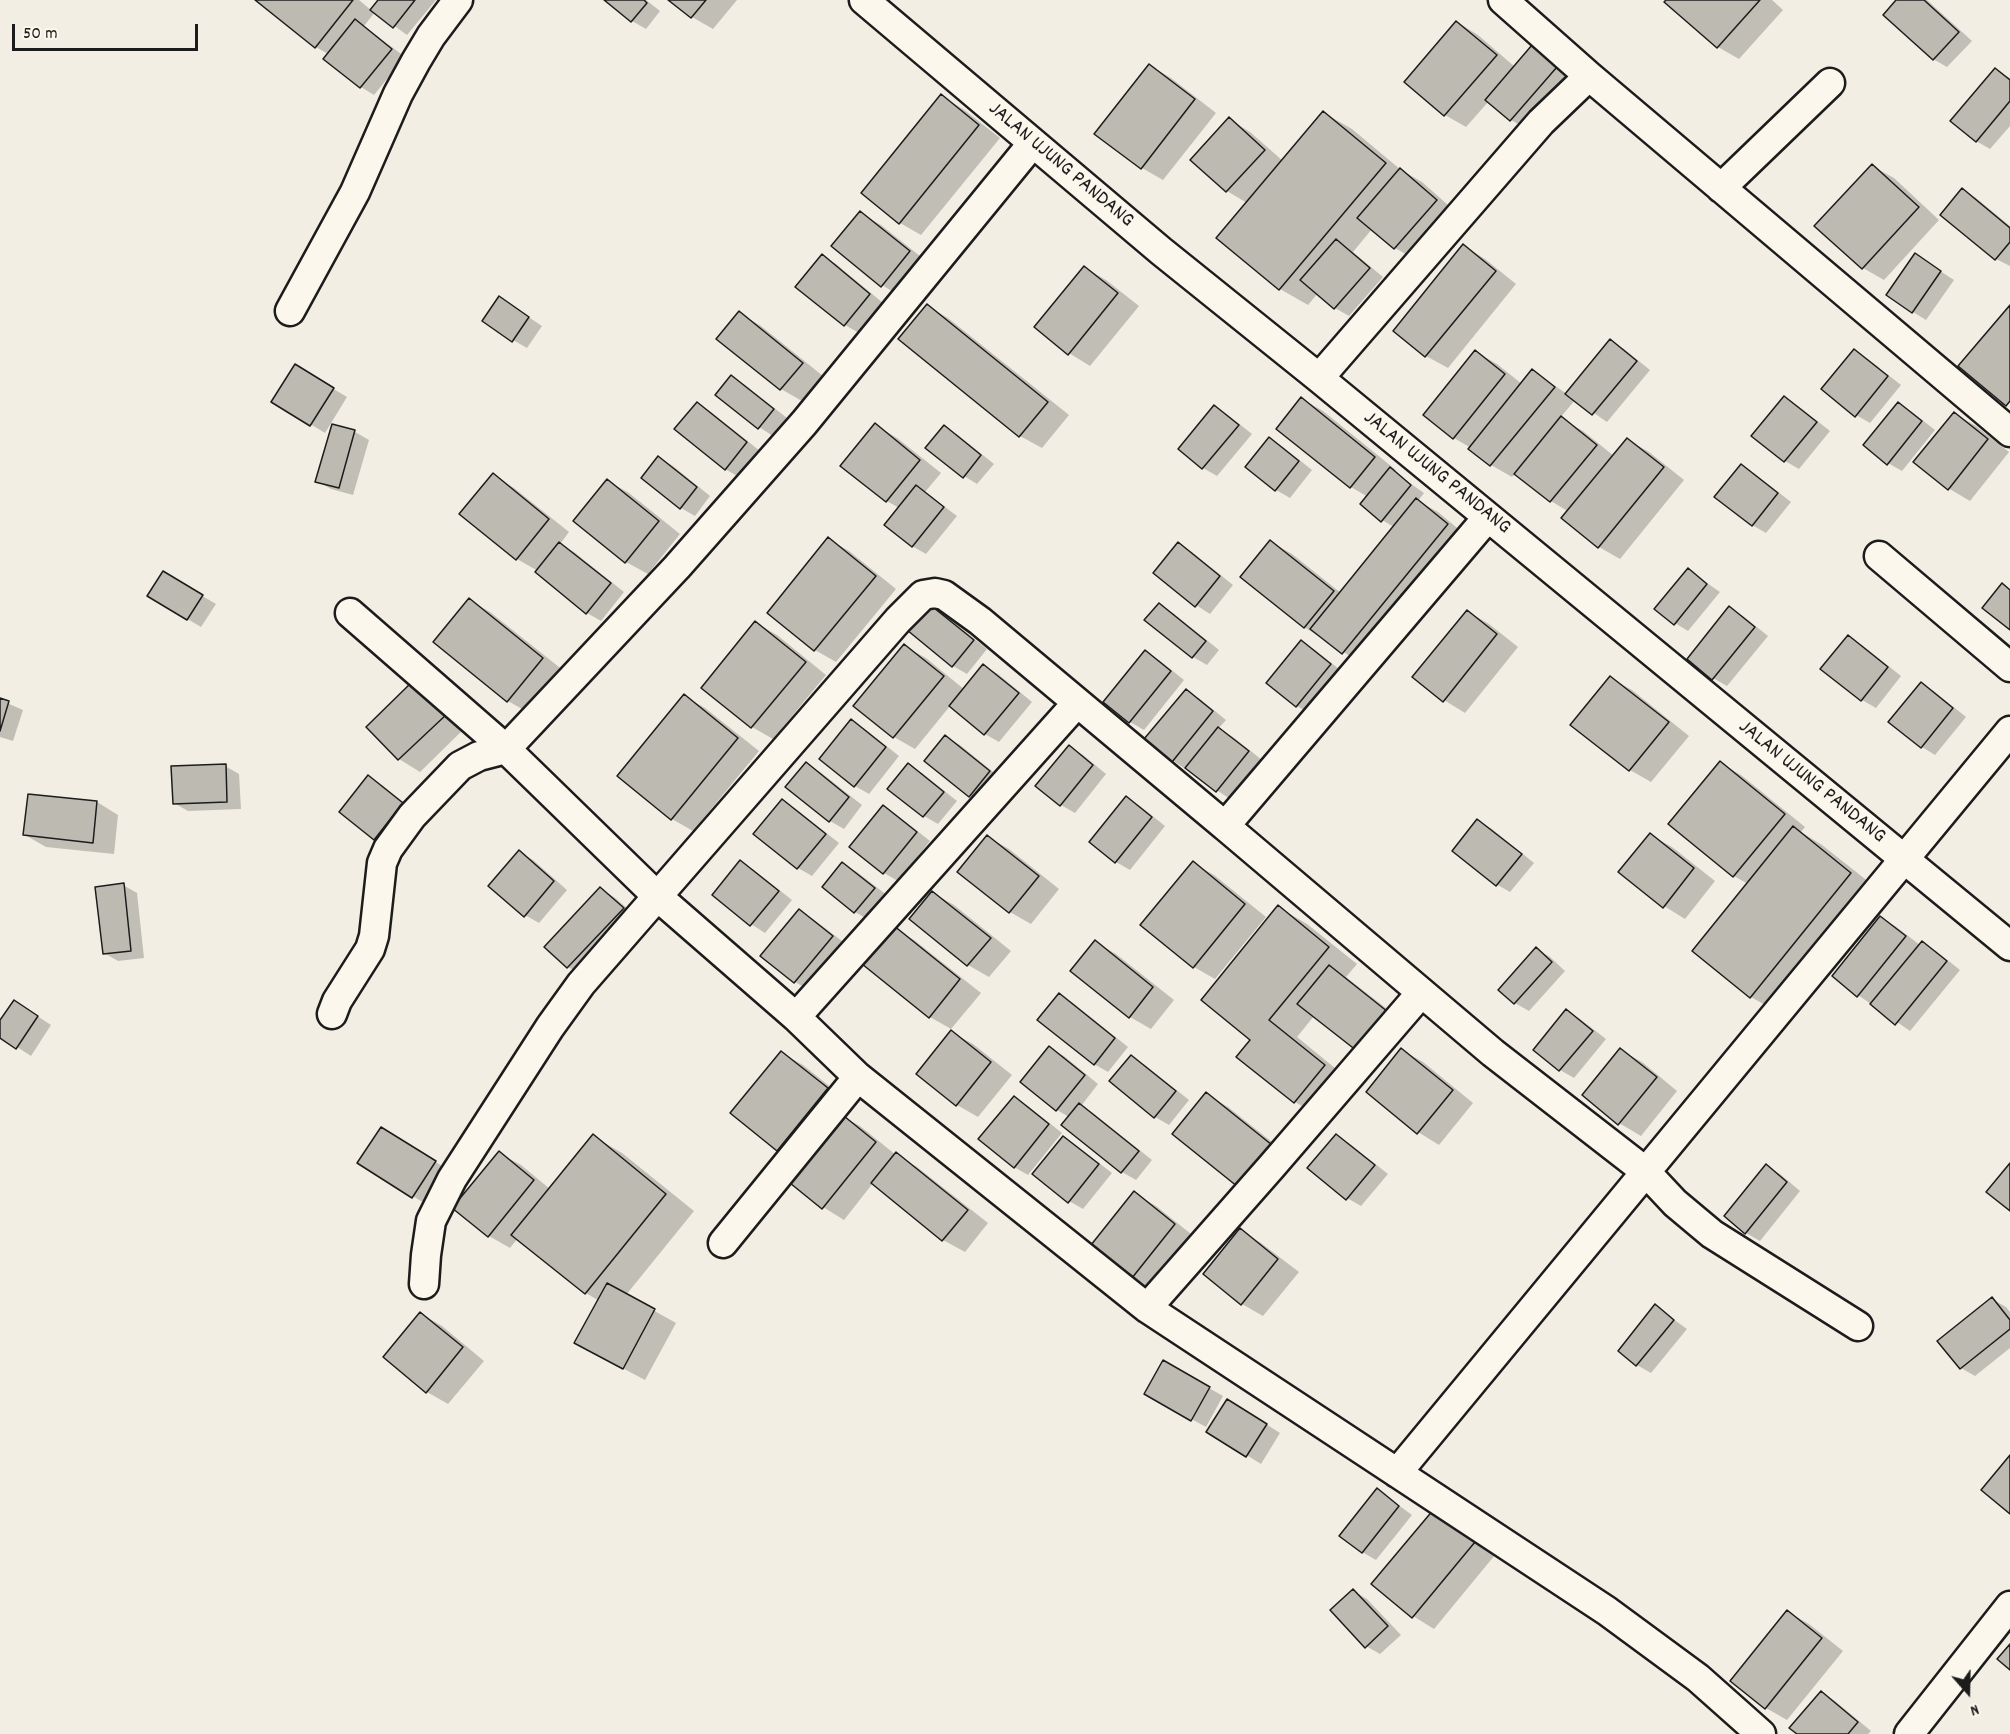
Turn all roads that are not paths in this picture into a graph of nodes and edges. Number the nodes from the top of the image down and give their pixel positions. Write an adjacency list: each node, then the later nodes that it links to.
1 (458, 0): 8 (street)
2 (864, 0): 6 (street, JALAN UJUNG PANDANG)
3 (1503, 0): 4 (street)
4 (1589, 76): 7 (street); 9 (street)
5 (1830, 83): 7 (street)
6 (1032, 144): 9 (street, JALAN UJUNG PANDANG); 17 (street)
7 (1720, 188): 10 (street)
8 (290, 311)
9 (1319, 378): 11 (street, JALAN UJUNG PANDANG)
10 (2010, 432)
11 (1488, 517): 18 (street); 19 (street, JALAN UJUNG PANDANG)
12 (1879, 556): 14 (street)
13 (350, 613): 17 (street)
14 (2010, 667)
15 (1077, 703): 18 (street); 20 (street); 24 (street)
16 (2010, 731): 19 (street)
17 (506, 749): 20 (street); 23 (street)
18 (1225, 826): 22 (street)
19 (1903, 859): 21 (street, JALAN UJUNG PANDANG); 26 (street)
20 (657, 896): 24 (street); 28 (street)
21 (2010, 946)
22 (1421, 993): 26 (street); 29 (street)
23 (332, 1014)
24 (796, 1017): 25 (street)
25 (858, 1077): 27 (street); 29 (street)
26 (1646, 1171): 30 (street); 31 (street)
27 (723, 1243)
28 (424, 1284)
29 (1147, 1308): 31 (street)
30 (1858, 1326)
31 (1397, 1473): 33 (street)
32 (2010, 1606): 34 (street)
33 (1761, 1734)
34 (1909, 1734)

